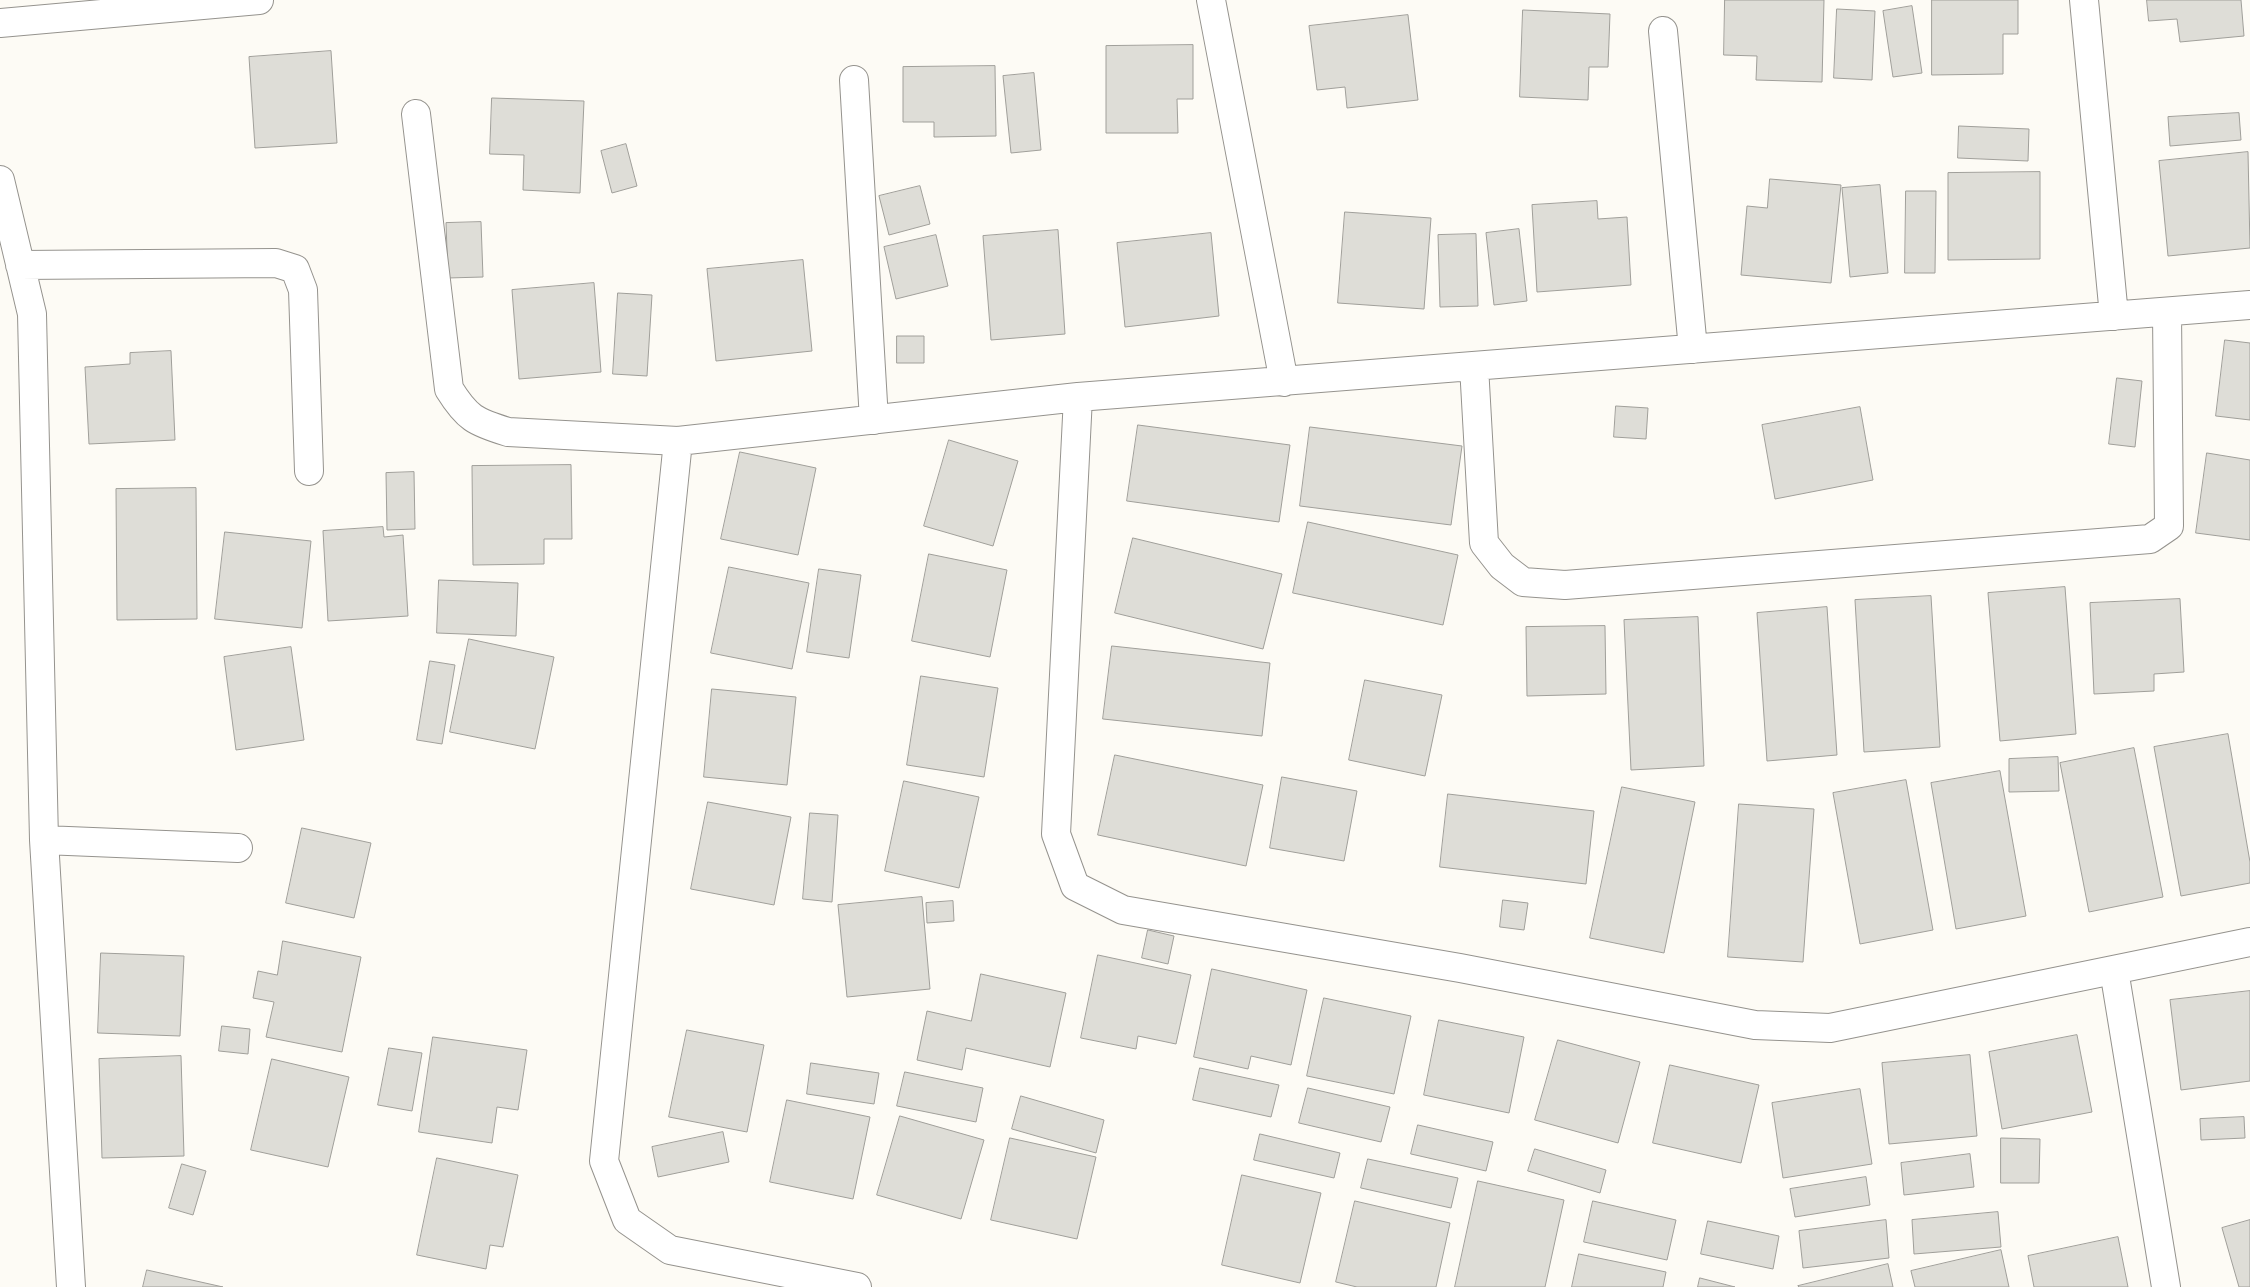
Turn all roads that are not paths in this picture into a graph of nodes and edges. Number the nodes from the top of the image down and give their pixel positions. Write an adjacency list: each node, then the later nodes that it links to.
1 (259, 0): 4 (street)
2 (1210, 0): 15 (street)
3 (2084, 0): 12 (street)
4 (0, 23)
5 (1663, 31): 13 (street)
6 (854, 80): 17 (street)
7 (416, 114): 18 (street)
8 (0, 180): 9 (street)
9 (20, 265): 19 (street); 20 (street)
10 (2250, 305): 11 (street)
11 (2167, 312): 12 (street); 14 (street)
12 (2114, 316): 13 (street)
13 (1693, 349): 14 (street)
14 (1474, 366): 15 (street)
15 (1284, 382): 16 (street)
16 (1078, 397): 17 (street); 23 (street)
17 (874, 420): 18 (street)
18 (678, 441): 25 (street)
19 (309, 470)
20 (44, 840): 21 (street); 24 (street)
21 (238, 848)
22 (2250, 942): 23 (street)
23 (2114, 970): 26 (street)
24 (71, 1287)
25 (857, 1287)
26 (2166, 1287)

